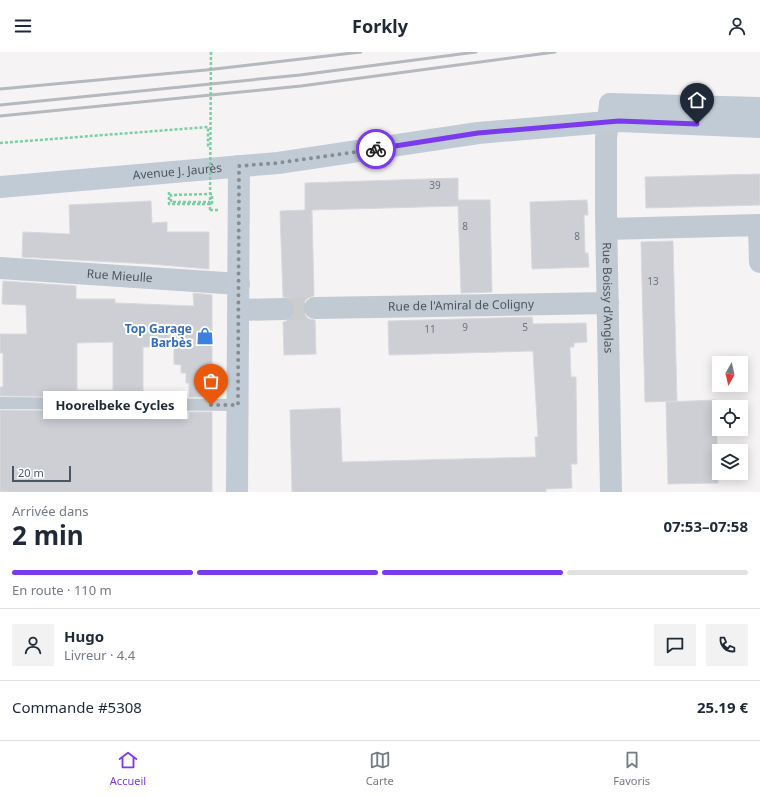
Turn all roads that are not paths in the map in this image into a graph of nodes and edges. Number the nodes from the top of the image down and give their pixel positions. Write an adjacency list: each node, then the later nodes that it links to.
1 (760, 108): 2 (street, Avenue J. Jaurès)
2 (609, 113): 3 (street, Avenue J. Jaurès); 4 (street, Avenue J. Jaurès); 6 (street, Rue Boissy d'Anglas)
3 (760, 127)
4 (239, 166): 5 (street, Avenue J. Jaurès); 9 (street)
5 (0, 187)
6 (607, 221): 7 (street); 10 (street, Rue Boissy d'Anglas)
7 (760, 262)
8 (0, 268): 9 (street, Rue Mieulle)
9 (239, 284): 13 (street)
10 (608, 303): 11 (street, Rue de l'Amiral de Coligny); 17 (street, Rue Boissy d'Anglas)
11 (315, 308)
12 (283, 309): 13 (street)
13 (239, 310): 15 (street)
14 (0, 403): 15 (lane)
15 (238, 405): 16 (street)
16 (237, 492)
17 (611, 492)

